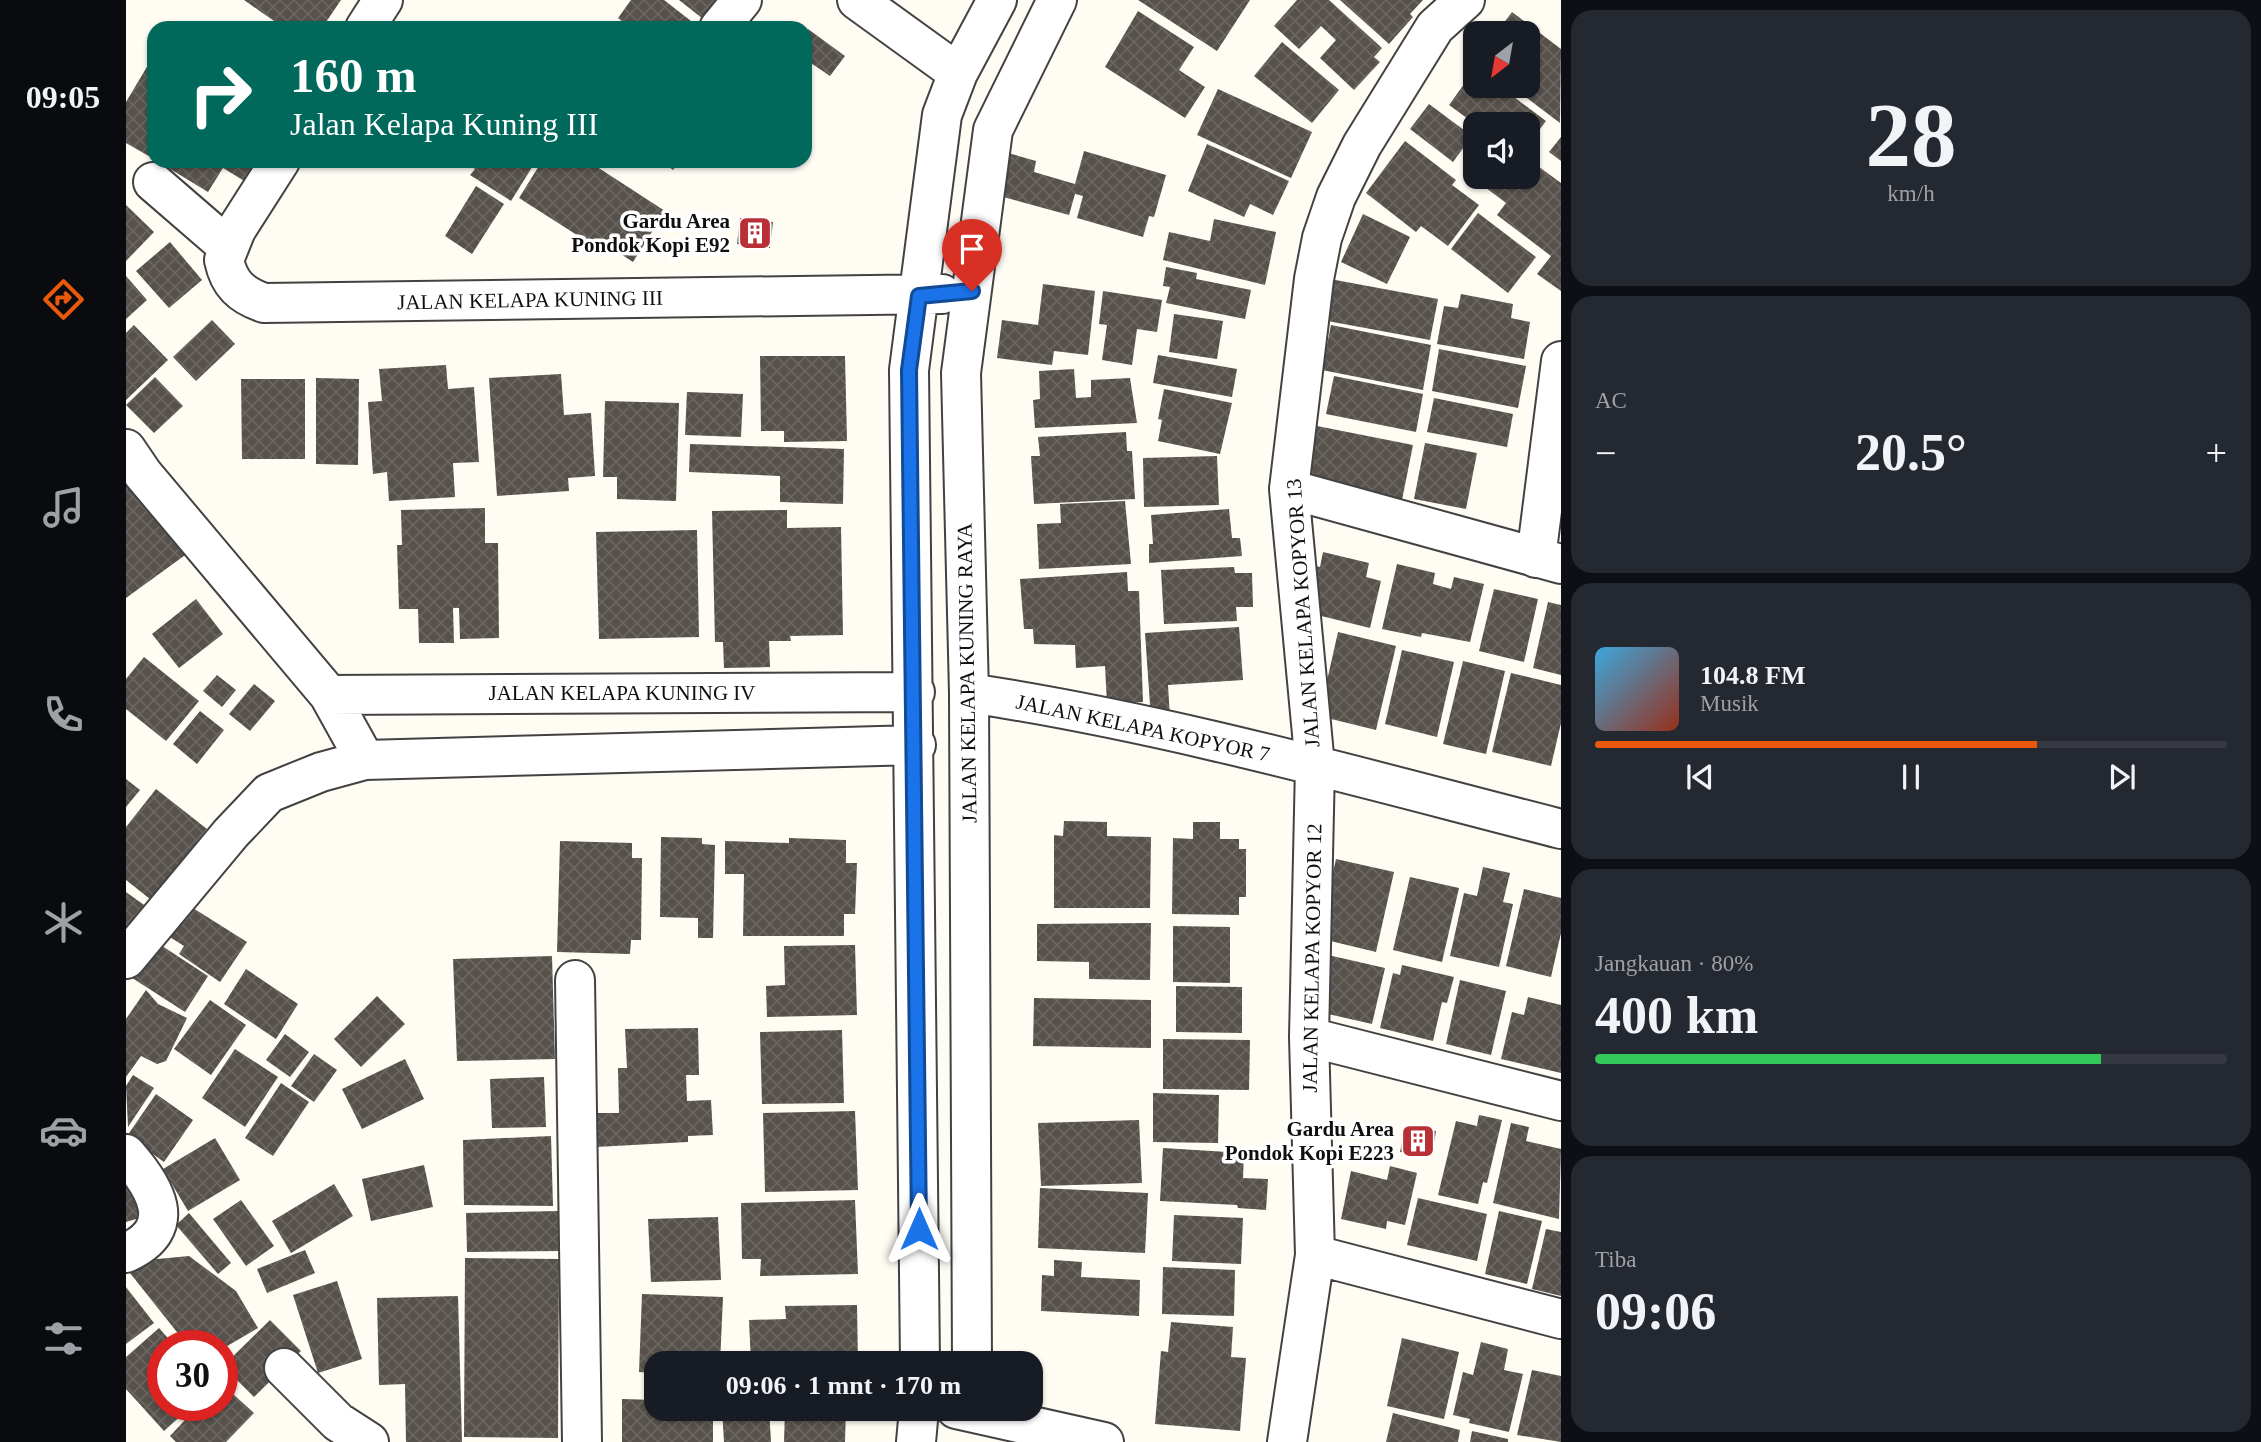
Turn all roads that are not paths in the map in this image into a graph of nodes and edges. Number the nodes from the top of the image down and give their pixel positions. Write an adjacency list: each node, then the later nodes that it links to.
1 (383, 0): 7 (street)
2 (742, 0): 8 (street)
3 (857, 0): 9 (street)
4 (997, 0): 9 (street)
5 (1058, 0): 13 (street, JALAN KELAPA KUNING RAYA)
6 (1465, 0): 17 (street, JALAN KELAPA KOPYOR 13)
7 (370, 21)
8 (725, 21)
9 (958, 73): 14 (street)
10 (276, 168): 12 (street)
11 (153, 182): 12 (street)
12 (227, 246): 14 (street, JALAN KELAPA KUNING III)
13 (972, 291): 14 (street, JALAN KELAPA KUNING III); 20 (street, JALAN KELAPA KUNING RAYA)
14 (919, 296): 19 (street)
15 (1561, 361): 18 (street)
16 (126, 449): 21 (street)
17 (1289, 489): 18 (street); 24 (street, JALAN KELAPA KOPYOR 13)
18 (1549, 561)
19 (915, 692): 21 (street, JALAN KELAPA KUNING IV); 22 (street)
20 (969, 693): 24 (street, JALAN KELAPA KOPYOR 7); 35 (street, JALAN KELAPA KUNING RAYA)
21 (329, 695): 23 (street)
22 (916, 745): 23 (street); 34 (street)
23 (365, 760): 26 (street)
24 (1315, 766): 25 (street, JALAN KELAPA KOPYOR 7); 28 (street, JALAN KELAPA KOPYOR 12)
25 (1561, 829)
26 (126, 959)
27 (575, 980): 40 (street)
28 (1309, 1037): 29 (street); 32 (street, JALAN KELAPA KOPYOR 12)
29 (1561, 1101)
30 (126, 1154): 31 (street)
31 (126, 1253)
32 (1315, 1255): 33 (street); 43 (street, JALAN KELAPA KOPYOR 12)
33 (1561, 1319)
34 (920, 1351)
35 (972, 1351)
36 (284, 1368): 39 (street)
37 (918, 1421): 41 (street)
38 (984, 1421): 42 (street)
39 (369, 1442)
40 (582, 1442)
41 (916, 1442)
42 (1104, 1442)
43 (1287, 1442)

